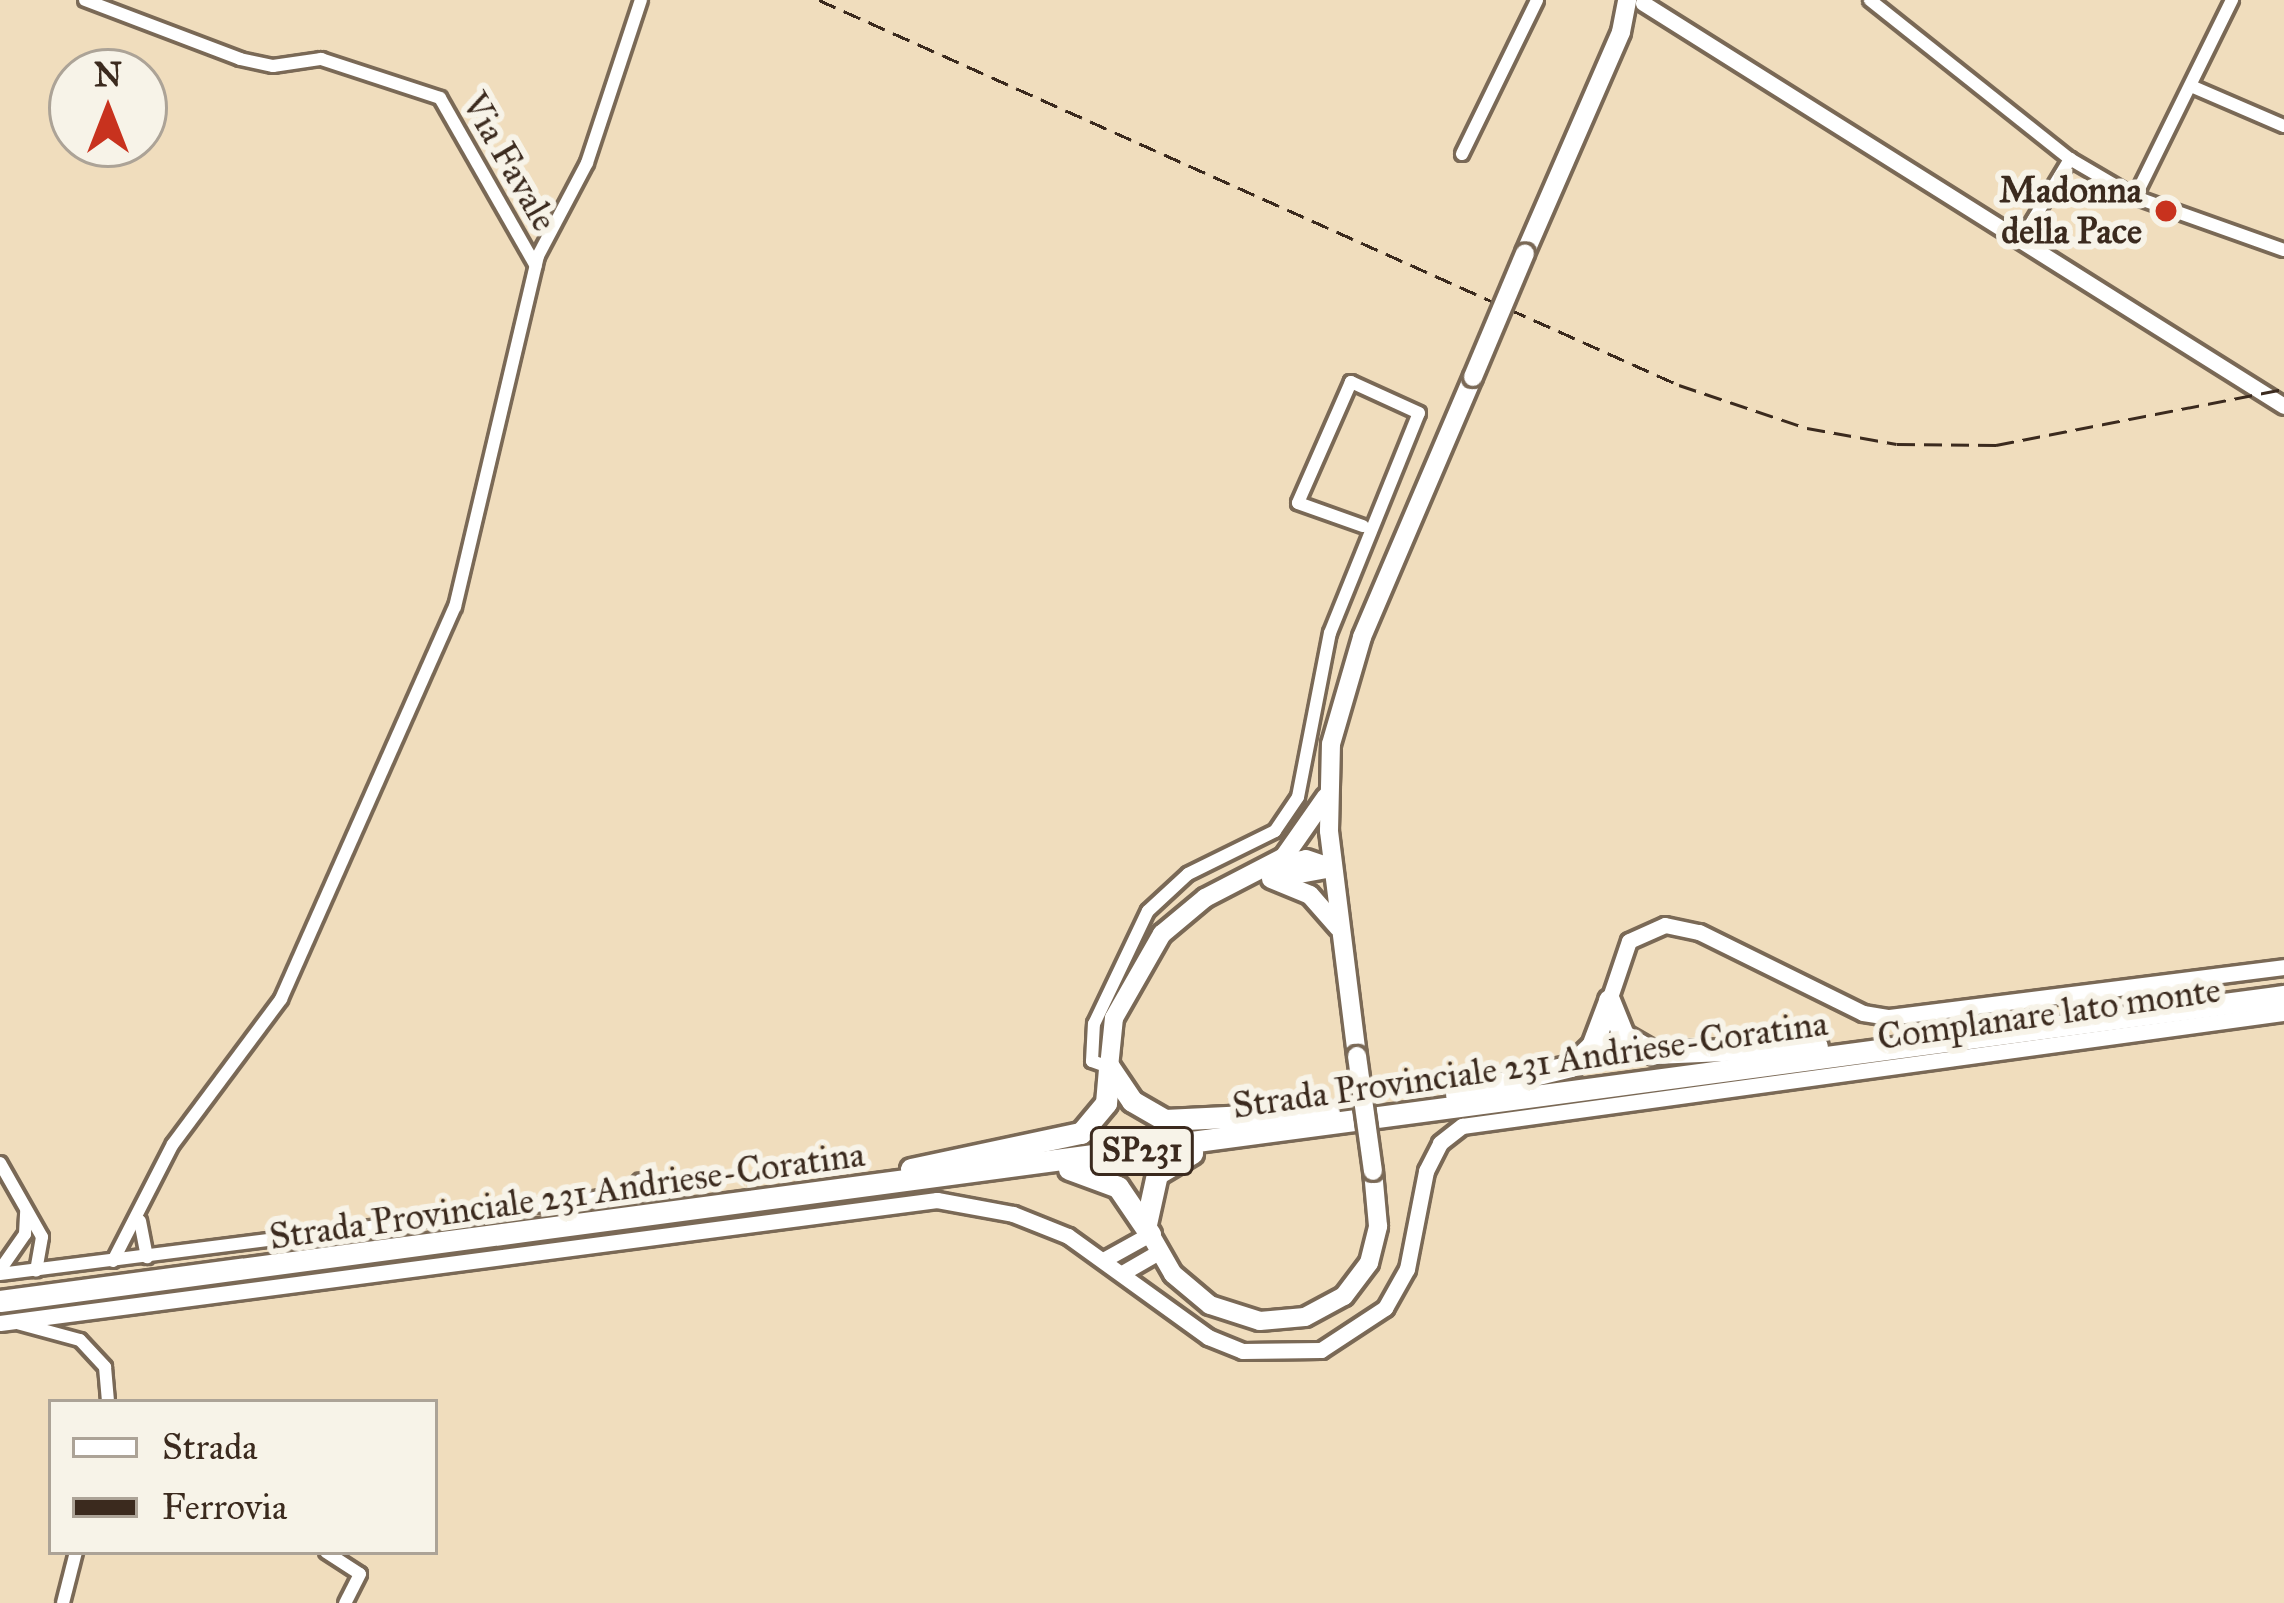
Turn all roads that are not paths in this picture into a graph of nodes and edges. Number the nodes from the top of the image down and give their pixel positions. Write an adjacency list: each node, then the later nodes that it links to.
1 (85, 0): 14 (street, Via Favale)
2 (641, 0): 14 (street)
3 (1537, 0): 9 (street)
4 (1870, 0): 10 (street)
5 (2232, 0): 7 (street)
6 (1636, 1): 12 (street); 17 (main road, bridge)
7 (2191, 86): 8 (street); 11 (street)
8 (2284, 126)
9 (1462, 154)
10 (2070, 159): 11 (street); 12 (street)
11 (2135, 197): 13 (street)
12 (2021, 240): 15 (street)
13 (2284, 250)
14 (536, 266): 34 (street)
15 (2284, 406)
16 (1364, 526): 27 (street)
17 (1329, 789): 18 (main road); 19 (main road)
18 (1333, 868): 19 (main road); 20 (main road)
19 (1273, 872): 20 (main road); 27 (main road)
20 (1340, 931): 37 (main road, bridge)
21 (2284, 967): 24 (street)
22 (2284, 982): 26 (highway, Strada Provinciale 231 Andriese-Coratina / SP231)
23 (2284, 996): 29 (highway, Strada Provinciale 231 Andriese-Coratina / SP231)
24 (1609, 1000): 26 (highway); 28 (highway)
25 (2284, 1012): 44 (street, Complanare lato monte)
26 (1817, 1046): 28 (highway, Strada Provinciale 231 Andriese-Coratina / SP231)
27 (1109, 1066): 29 (highway, SP231); 31 (highway, SP231)
28 (1456, 1094): 29 (highway, Strada Provinciale 231 Andriese-Coratina / SP231)
29 (1330, 1119): 31 (highway, Strada Provinciale 231 Andriese-Coratina / SP231); 37 (highway, SP231)
30 (0, 1163): 33 (street)
31 (912, 1175): 37 (highway, SP231); 45 (highway, Strada Provinciale 231 Andriese-Coratina / SP231); 46 (highway, Strada Provinciale 231 Andriese-Coratina / SP231)
32 (640, 1180): 38 (street)
33 (26, 1211): 35 (street); 36 (street)
34 (140, 1221): 38 (street); 40 (street)
35 (25, 1234): 42 (street); 43 (street)
36 (41, 1237): 41 (street); 42 (street)
37 (1151, 1237): 39 (street); 44 (street)
38 (147, 1257): 40 (street)
39 (1106, 1259): 44 (street, Complanare lato monte); 46 (street, Complanare lato monte)
40 (113, 1261): 41 (street)
41 (71, 1266): 42 (street)
42 (36, 1270): 43 (street)
43 (0, 1272)
44 (1124, 1272)
45 (0, 1287)
46 (1, 1315): 47 (street)
47 (108, 1399)
48 (75, 1555): 50 (street)
49 (331, 1555): 51 (street)
50 (63, 1603)
51 (345, 1603)

